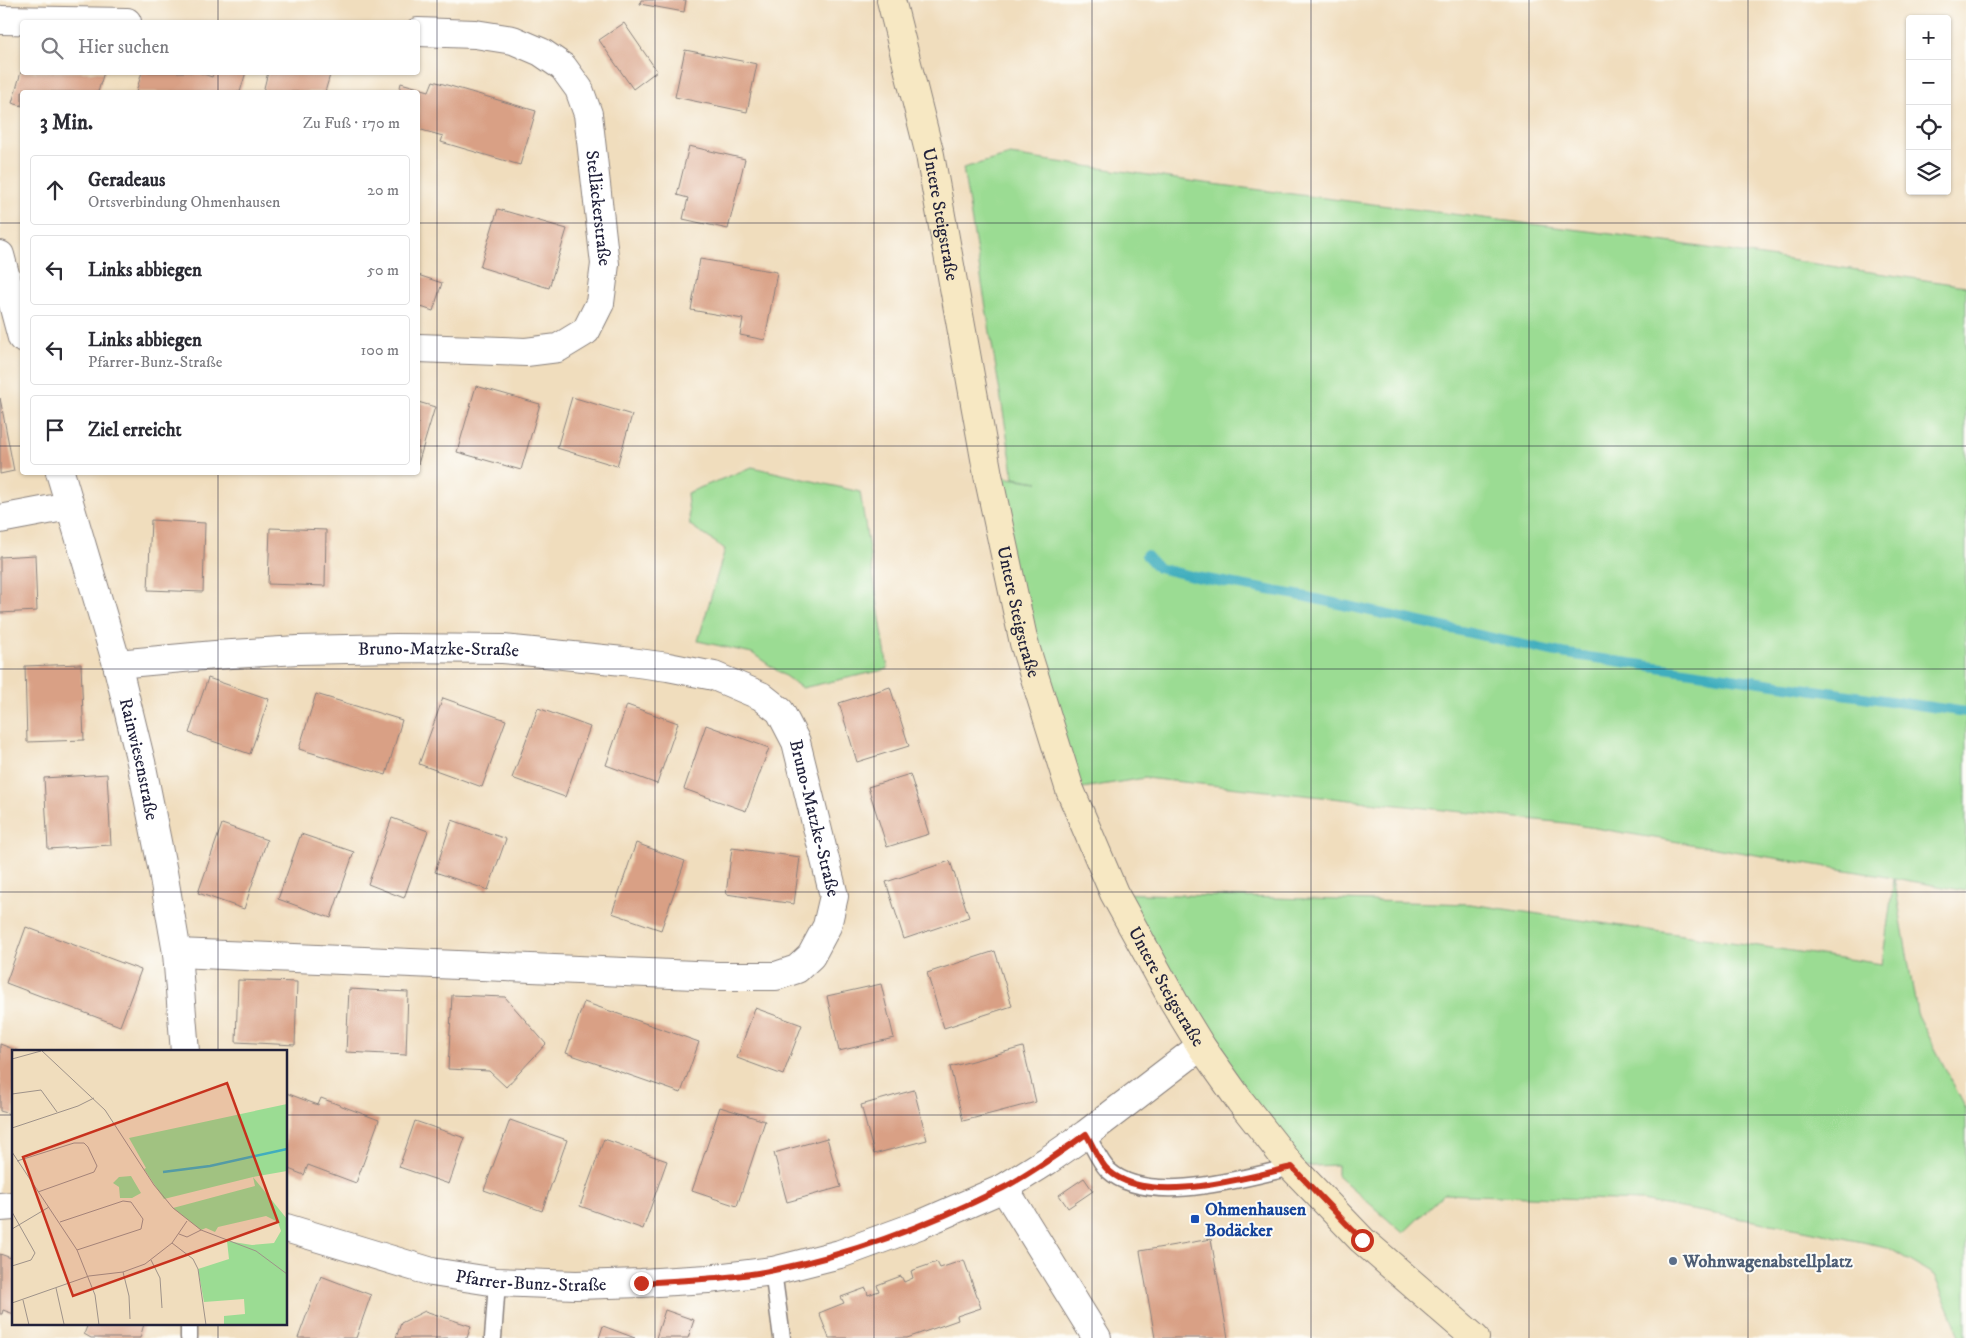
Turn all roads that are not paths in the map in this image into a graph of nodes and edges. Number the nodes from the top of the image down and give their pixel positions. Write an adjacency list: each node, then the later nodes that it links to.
1 (891, 0): 13 (street, Untere Steigstraße)
2 (0, 20): 3 (street)
3 (20, 20)
4 (420, 32): 7 (street, Stelläckerstraße)
5 (0, 255): 6 (street)
6 (20, 330)
7 (420, 348)
8 (61, 475): 9 (street, Rainwiesenstraße)
9 (69, 506): 10 (street); 11 (street, Rainwiesenstraße)
10 (0, 519)
11 (117, 664): 12 (street, Rainwiesenstraße); 12 (street, Bruno-Matzke-Straße)
12 (177, 953): 14 (street, Rainwiesenstraße)
13 (1201, 1046): 15 (street, Pfarrer-Bunz-Straße); 16 (street, Untere Steigstraße)
14 (185, 1050)
15 (1086, 1134): 16 (lane); 17 (street, Pfarrer-Bunz-Straße)
16 (1292, 1167): 24 (street, Untere Steigstraße)
17 (1004, 1188): 19 (street, Pfarrer-Bunz-Straße); 23 (street)
18 (288, 1229): 20 (street, Pfarrer-Bunz-Straße)
19 (773, 1270): 20 (street, Pfarrer-Bunz-Straße); 22 (lane)
20 (497, 1282): 21 (lane)
21 (494, 1338)
22 (782, 1338)
23 (1097, 1338)
24 (1476, 1338)

